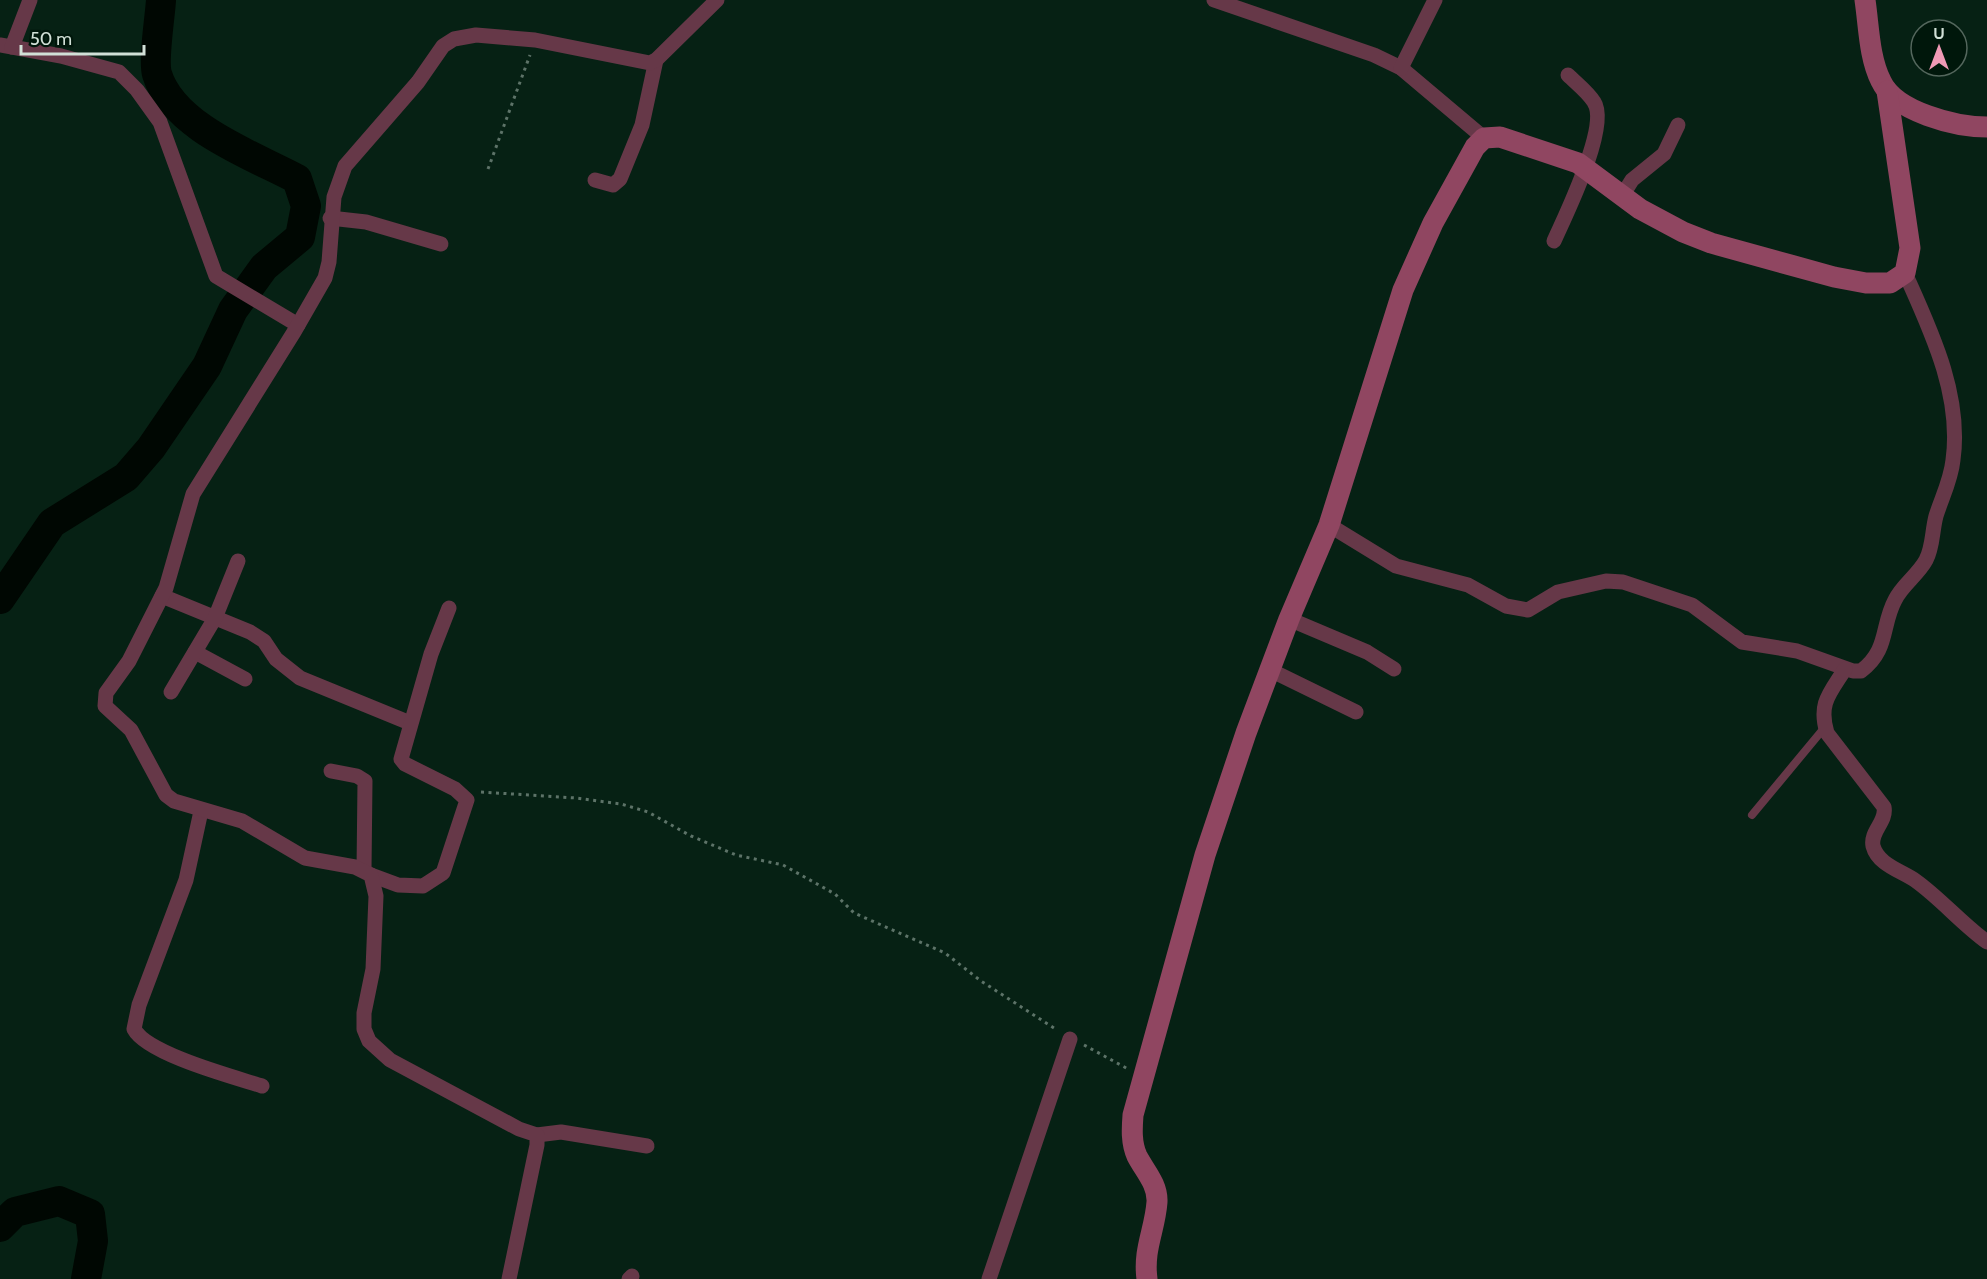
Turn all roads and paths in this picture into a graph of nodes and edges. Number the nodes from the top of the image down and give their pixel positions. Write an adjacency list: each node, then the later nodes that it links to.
1 (30, 0): 7 (street)
2 (717, 0): 8 (street)
3 (1214, 0): 9 (street)
4 (1435, 0): 9 (street)
5 (1865, 0): 11 (street)
6 (535, 40): 8 (street); 16 (path); 19 (street)
7 (6, 46): 23 (street)
8 (656, 60): 17 (street)
9 (1401, 68): 14 (street)
10 (1568, 75): 15 (street)
11 (1887, 91): 13 (street); 22 (street)
12 (1678, 125): 18 (street)
13 (1987, 127)
14 (1484, 138): 15 (street); 24 (street)
15 (1587, 168): 18 (street); 20 (street)
16 (488, 169)
17 (596, 180)
18 (1622, 196): 22 (street)
19 (330, 218): 21 (street); 23 (street)
20 (1554, 242)
21 (441, 244)
22 (1905, 273): 32 (street)
23 (298, 325): 26 (street)
24 (1329, 525): 29 (street); 32 (street)
25 (238, 561): 28 (street)
26 (162, 596): 28 (street); 41 (street)
27 (449, 608): 37 (street)
28 (215, 618): 30 (street); 37 (street)
29 (1289, 619): 31 (street); 33 (street)
30 (195, 652): 34 (street); 35 (street)
31 (1394, 669)
32 (1845, 669): 38 (street)
33 (1270, 670): 36 (street); 46 (street)
34 (245, 679)
35 (171, 692)
36 (1356, 712)
37 (410, 723): 40 (street)
38 (1825, 727): 42 (lane); 44 (street)
39 (331, 771): 43 (street)
40 (455, 789): 43 (street); 45 (path)
41 (201, 811): 43 (street); 47 (street)
42 (1752, 814)
43 (368, 873): 48 (street)
44 (1987, 942)
45 (1070, 1039): 46 (path); 51 (street)
46 (1144, 1077): 52 (street)
47 (262, 1086)
48 (537, 1135): 49 (street); 50 (street)
49 (647, 1146)
50 (509, 1279)
51 (989, 1279)
52 (1147, 1279)

